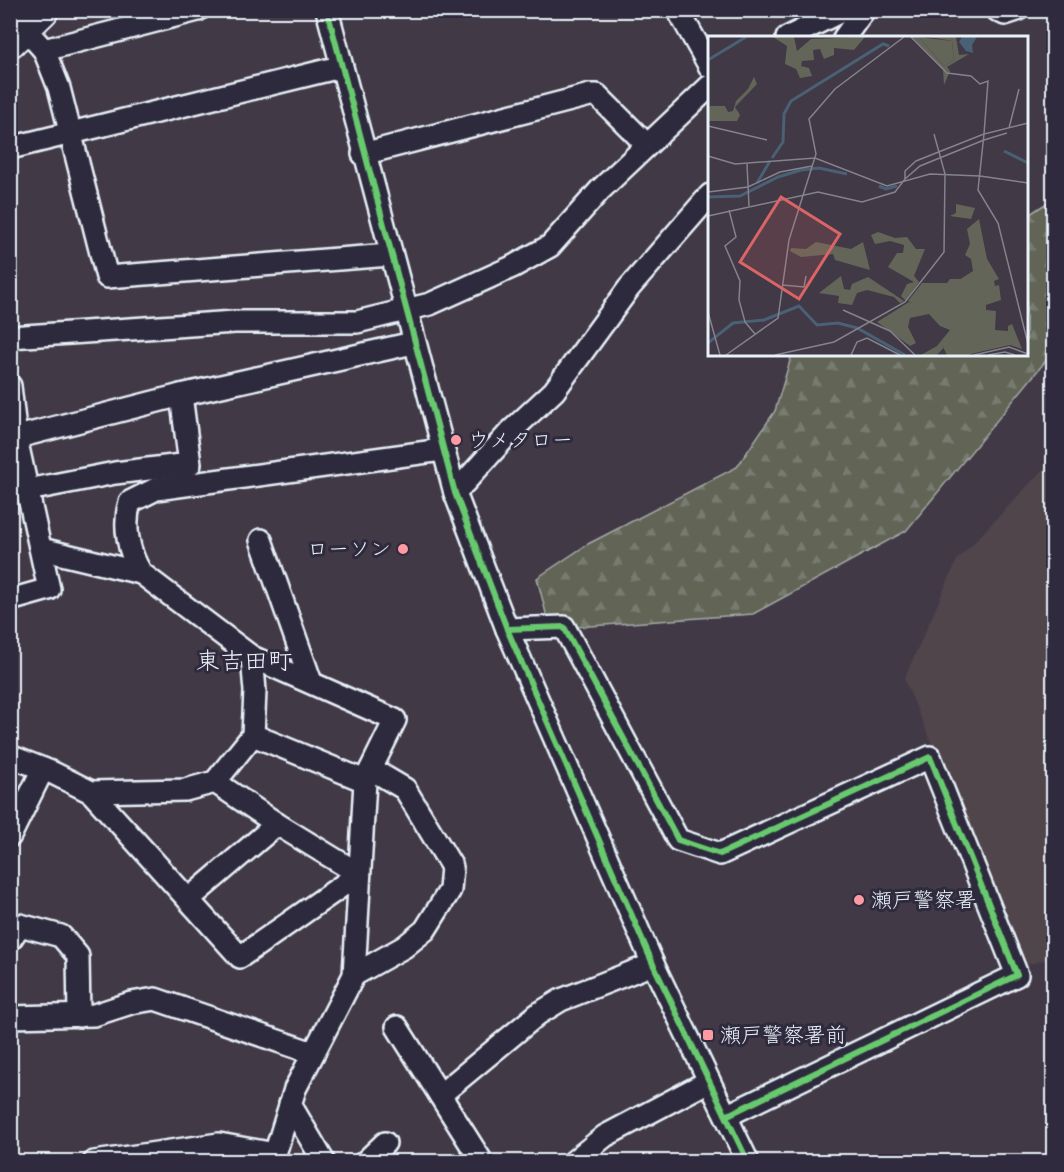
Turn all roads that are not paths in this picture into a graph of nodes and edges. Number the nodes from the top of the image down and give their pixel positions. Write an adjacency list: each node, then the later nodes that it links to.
1 (198, 10): 8 (street)
2 (327, 10): 12 (street)
3 (678, 10): 11 (street)
4 (843, 10): 9 (street)
5 (864, 10): 10 (street)
6 (996, 10): 7 (street)
7 (1017, 10)
8 (30, 33): 14 (street)
9 (791, 36)
10 (845, 36)
11 (708, 63)
12 (340, 67): 14 (street); 17 (street)
13 (708, 88): 15 (street)
14 (69, 135): 16 (street); 19 (street)
15 (647, 145): 17 (street); 20 (street)
16 (10, 148)
17 (363, 154): 19 (street)
18 (708, 197): 28 (street)
19 (390, 255): 20 (street)
20 (405, 309): 21 (street); 22 (street)
21 (10, 337)
22 (413, 343): 24 (street); 26 (street)
23 (10, 386): 25 (street)
24 (182, 395): 25 (street); 27 (street)
25 (13, 438): 27 (street)
26 (442, 450): 28 (street); 31 (street)
27 (28, 490): 30 (street)
28 (455, 493): 33 (street)
29 (261, 540): 35 (street)
30 (41, 549): 31 (street); 32 (street)
31 (141, 573): 34 (street)
32 (10, 600)
33 (507, 629): 47 (street); 56 (street)
34 (252, 657): 35 (street); 36 (street)
35 (311, 682): 39 (street)
36 (253, 735): 39 (street); 40 (street)
37 (10, 756): 38 (street)
38 (43, 769): 41 (street); 43 (street)
39 (368, 775): 44 (street); 48 (street)
40 (215, 782): 41 (street); 42 (street)
41 (92, 792): 45 (street)
42 (277, 824): 44 (street); 45 (street)
43 (10, 836)
44 (359, 874): 45 (street); 48 (street)
45 (189, 899)
46 (10, 940): 49 (street)
47 (653, 964): 53 (street); 54 (street)
48 (354, 975): 52 (street)
49 (79, 1016): 50 (street); 52 (street)
50 (10, 1017)
51 (397, 1027): 54 (street)
52 (313, 1053): 55 (street)
53 (709, 1081): 56 (street); 64 (street)
54 (440, 1095): 63 (street)
55 (290, 1104): 59 (street); 61 (street)
56 (728, 1115): 65 (street)
57 (385, 1143): 62 (street)
58 (181, 1154): 59 (street); 60 (street)
59 (274, 1158)
60 (94, 1161)
61 (324, 1161)
62 (364, 1161)
63 (481, 1161)
64 (573, 1161)
65 (748, 1161)

